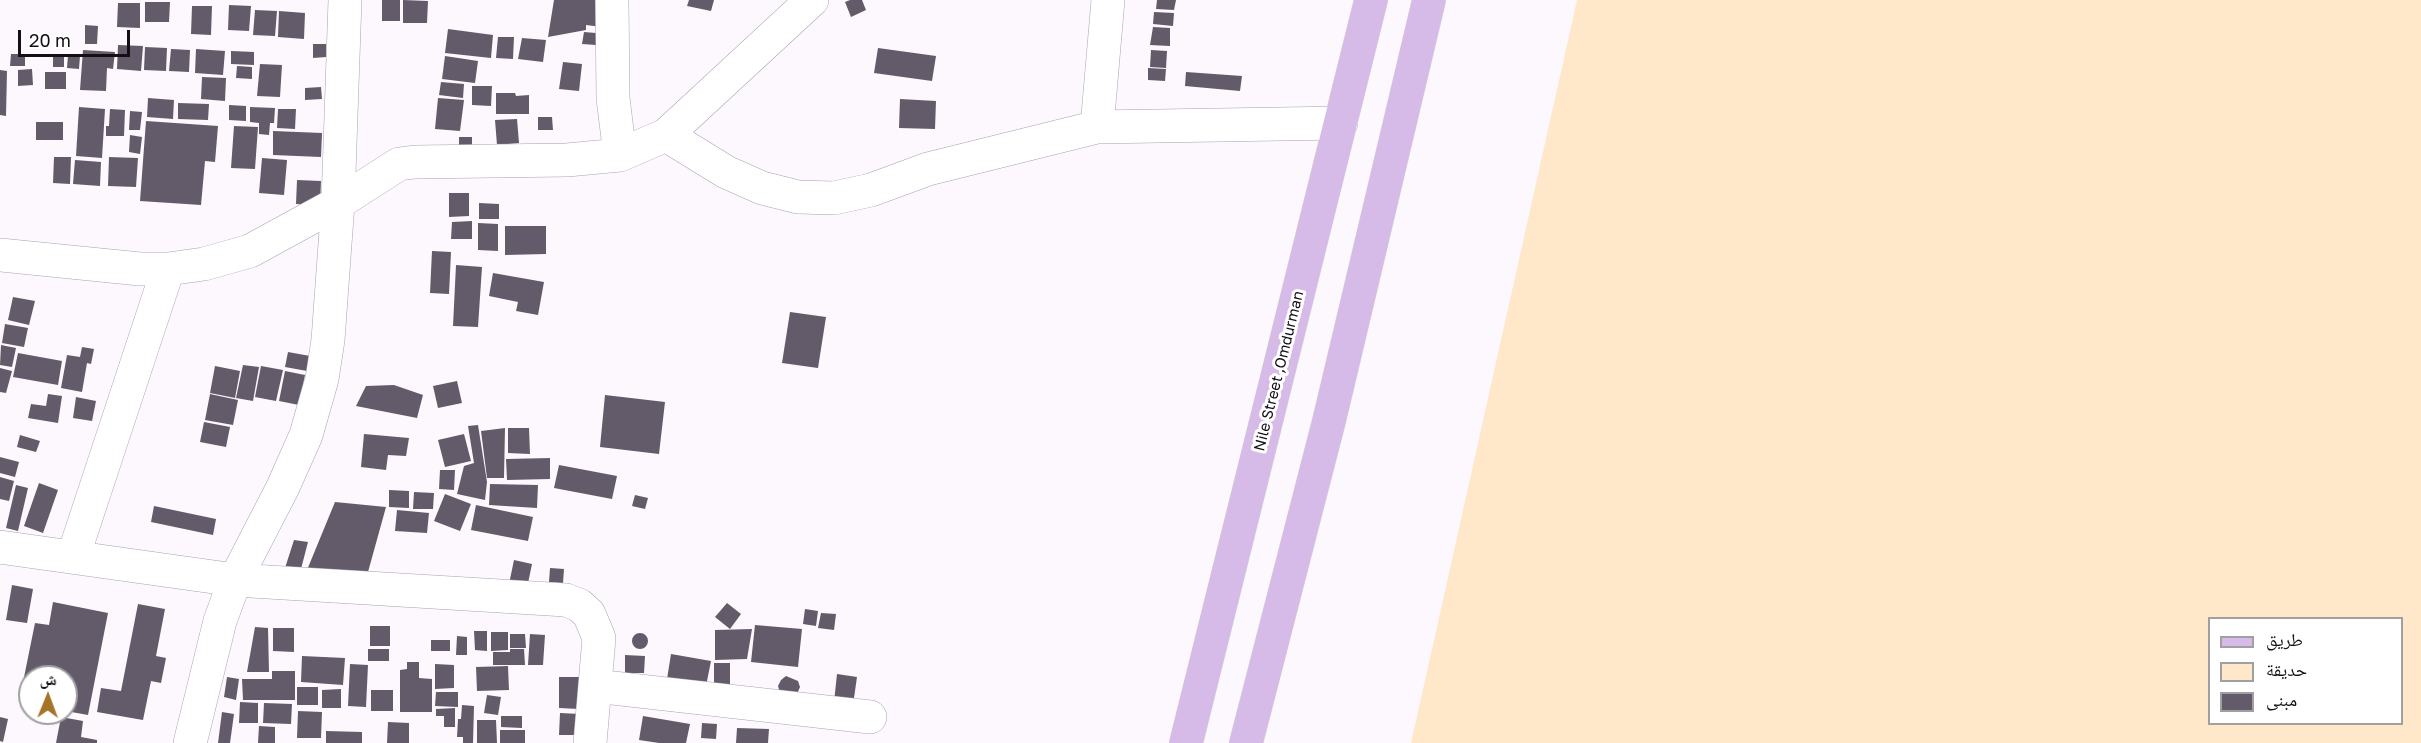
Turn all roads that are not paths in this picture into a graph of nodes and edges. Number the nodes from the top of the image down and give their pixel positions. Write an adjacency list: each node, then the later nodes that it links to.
1 (345, 0): 11 (street)
2 (612, 0): 10 (street)
3 (812, 0): 9 (street)
4 (1108, 0): 8 (street)
5 (1371, 0): 7 (main road, Nile Street ,Omdurman)
6 (1429, 0): 22 (main road)
7 (1341, 123): 8 (street); 21 (main road, Nile Street ,Omdurman)
8 (1096, 126): 9 (street)
9 (666, 135): 10 (street)
10 (620, 154): 11 (street)
11 (338, 203): 13 (street); 16 (street)
12 (0, 255): 13 (street)
13 (168, 269): 15 (street)
14 (0, 547): 15 (street)
15 (73, 557): 16 (street)
16 (235, 580): 17 (street); 19 (street)
17 (595, 686): 18 (street); 20 (street)
18 (870, 717)
19 (190, 743)
20 (590, 743)
21 (1186, 743)
22 (1246, 743)

